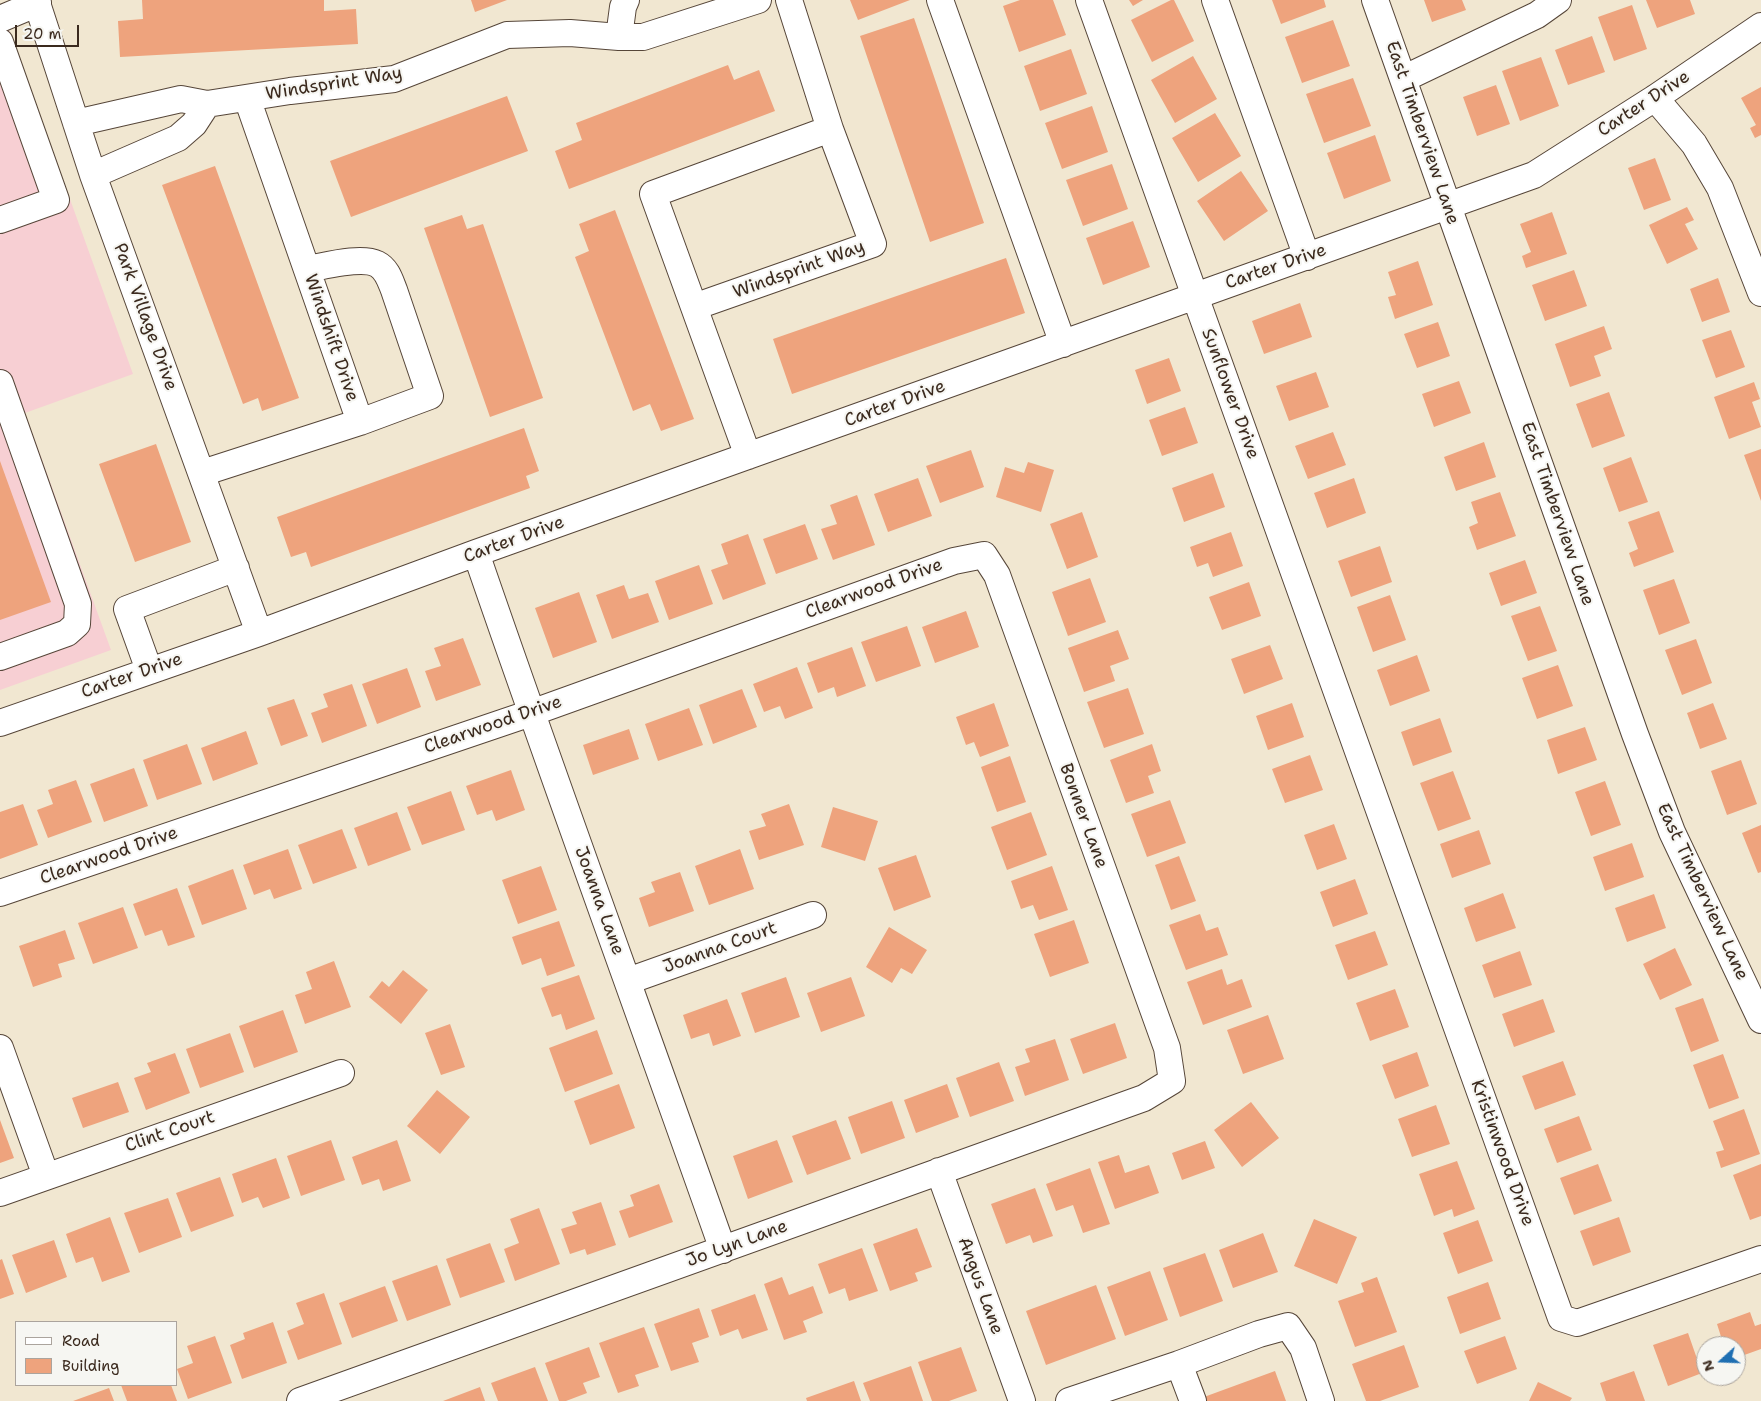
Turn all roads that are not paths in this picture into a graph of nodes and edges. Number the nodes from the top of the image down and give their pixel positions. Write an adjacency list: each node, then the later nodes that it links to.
1 (626, 0): 12 (street)
2 (758, 0): 12 (street, Windsprint Way)
3 (789, 0): 19 (street, Windsprint Way)
4 (940, 0): 28 (street)
5 (1089, 0): 26 (street, Sunflower Drive)
6 (1215, 0): 23 (street)
7 (1375, 0): 14 (street, East Timberview Lane)
8 (1558, 0): 14 (street)
9 (37, 2): 10 (street); 18 (street, Park Village Drive)
10 (0, 19)
11 (1761, 26): 16 (street, Carter Drive)
12 (619, 38): 15 (street, Windsprint Way)
13 (0, 42): 22 (street)
14 (1403, 79): 21 (street, East Timberview Lane)
15 (247, 98): 17 (street, Windsprint Way); 24 (street, Windshift Drive)
16 (1655, 98): 21 (street, Carter Drive); 25 (street)
17 (207, 104): 18 (street, Windsprint Way); 20 (street)
18 (76, 123): 20 (street, Park Village Drive)
19 (830, 128): 27 (street); 27 (street, Windsprint Way)
20 (93, 175): 32 (street, Park Village Drive)
21 (1448, 207): 23 (street, Carter Drive); 45 (street, East Timberview Lane)
22 (0, 220)
23 (1307, 257): 26 (street, Carter Drive)
24 (307, 269): 30 (street, Windshift Drive); 30 (street)
25 (1761, 293)
26 (1195, 296): 28 (street, Carter Drive); 41 (street, Sunflower Drive)
27 (694, 307): 31 (street)
28 (1063, 344): 31 (street, Carter Drive)
29 (0, 383): 37 (street)
30 (360, 422): 32 (street, Windshift Drive)
31 (748, 456): 33 (street, Carter Drive)
32 (202, 473): 35 (street, Park Village Drive)
33 (476, 553): 36 (street, Carter Drive); 39 (street, Joanna Lane)
34 (984, 555): 39 (street, Clearwood Drive); 48 (street, Bonner Lane)
35 (236, 568): 36 (street, Park Village Drive); 38 (street)
36 (259, 632): 38 (street, Carter Drive)
37 (0, 657)
38 (149, 670): 40 (street, Carter Drive)
39 (531, 713): 42 (street, Clearwood Drive); 44 (street, Joanna Lane)
40 (0, 723)
41 (1370, 788): 53 (street, Kristinwood Drive)
42 (0, 893)
43 (813, 915): 44 (street, Joanna Court)
44 (628, 980): 52 (street, Joanna Lane)
45 (1761, 1020)
46 (0, 1048): 50 (street)
47 (341, 1073): 50 (street, Clint Court)
48 (1172, 1081): 49 (street, Jo Lyn Lane)
49 (939, 1171): 52 (street, Jo Lyn Lane); 56 (street, Angus Lane)
50 (46, 1176): 51 (street, Clint Court)
51 (0, 1193)
52 (722, 1250): 55 (street, Jo Lyn Lane)
53 (1761, 1259)
54 (1179, 1364): 57 (street); 58 (street); 59 (street)
55 (300, 1401)
56 (1022, 1401)
57 (1069, 1401)
58 (1193, 1401)
59 (1321, 1401)

